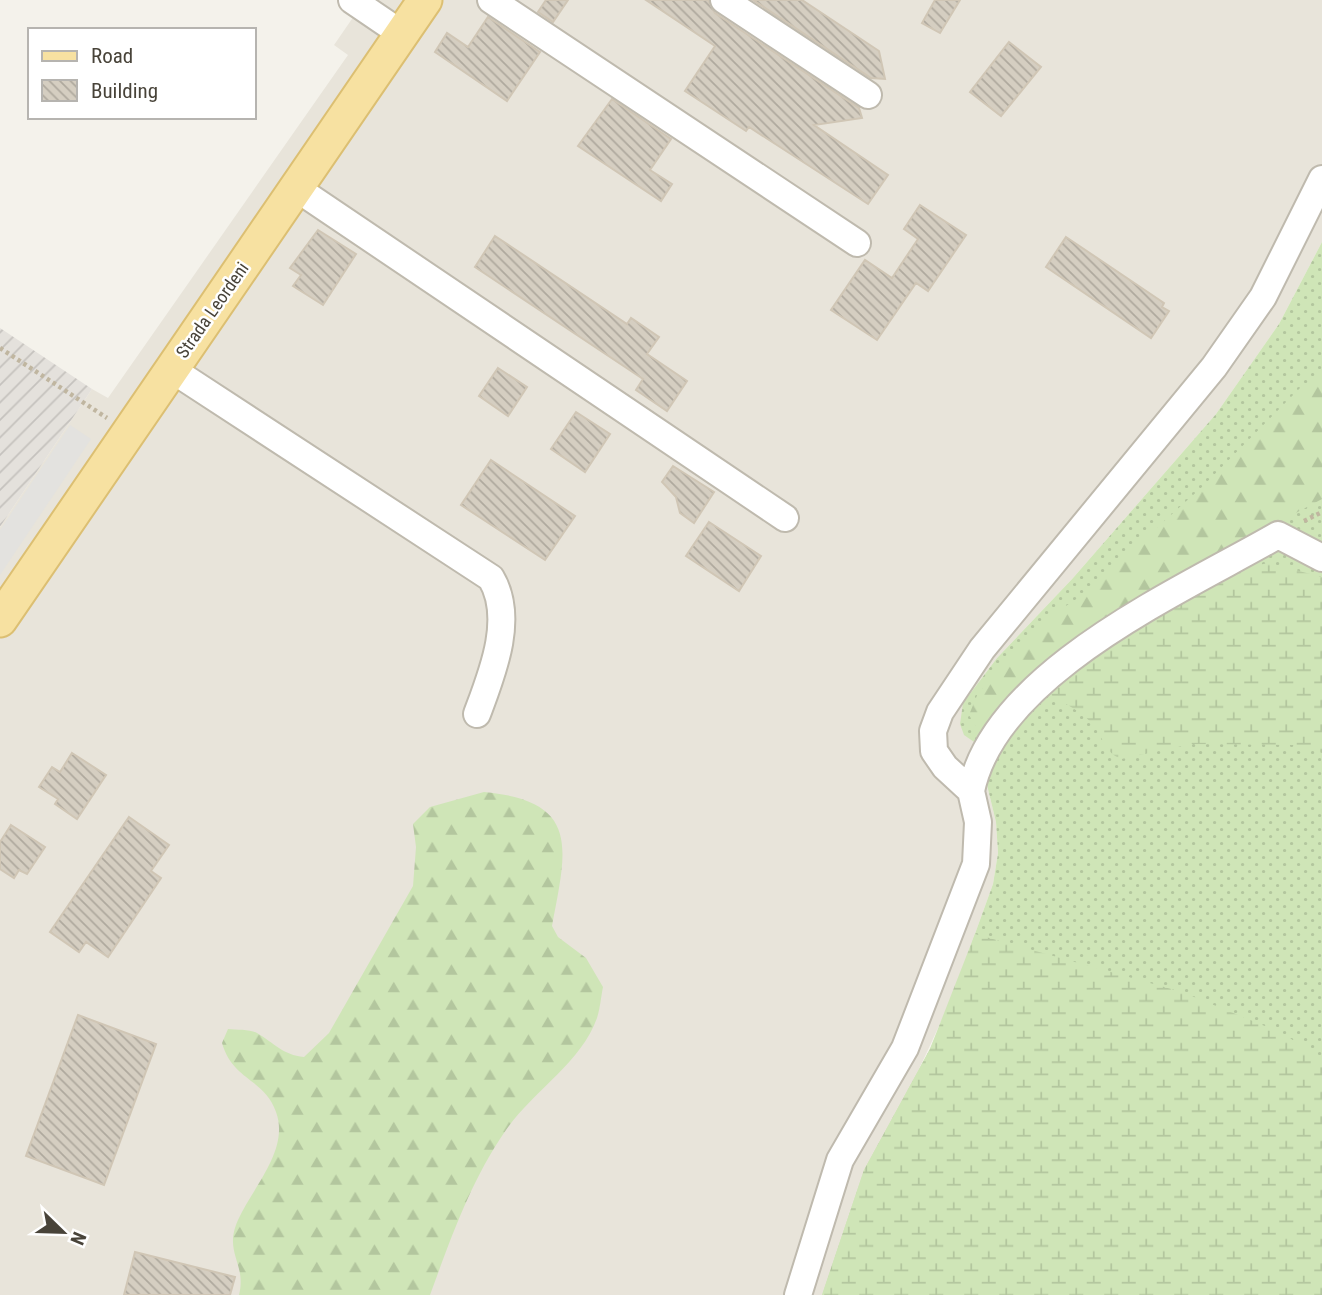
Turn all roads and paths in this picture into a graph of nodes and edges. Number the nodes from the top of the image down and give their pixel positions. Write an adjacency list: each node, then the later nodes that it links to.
1 (352, 0): 5 (street)
2 (425, 0): 5 (main road, Strada Leordeni)
3 (491, 0): 9 (street)
4 (724, 0): 6 (street)
5 (402, 34): 8 (main road, Strada Leordeni)
6 (868, 95)
7 (1322, 178): 17 (street)
8 (296, 188): 11 (main road, Strada Leordeni); 13 (street)
9 (857, 243)
10 (0, 348): 12 (path)
11 (171, 369): 12 (main road, Strada Leordeni); 16 (street)
12 (128, 432): 15 (main road, Strada Leordeni)
13 (785, 518)
14 (1322, 558): 17 (street)
15 (0, 620)
16 (477, 714)
17 (971, 791): 18 (street)
18 (799, 1295)

